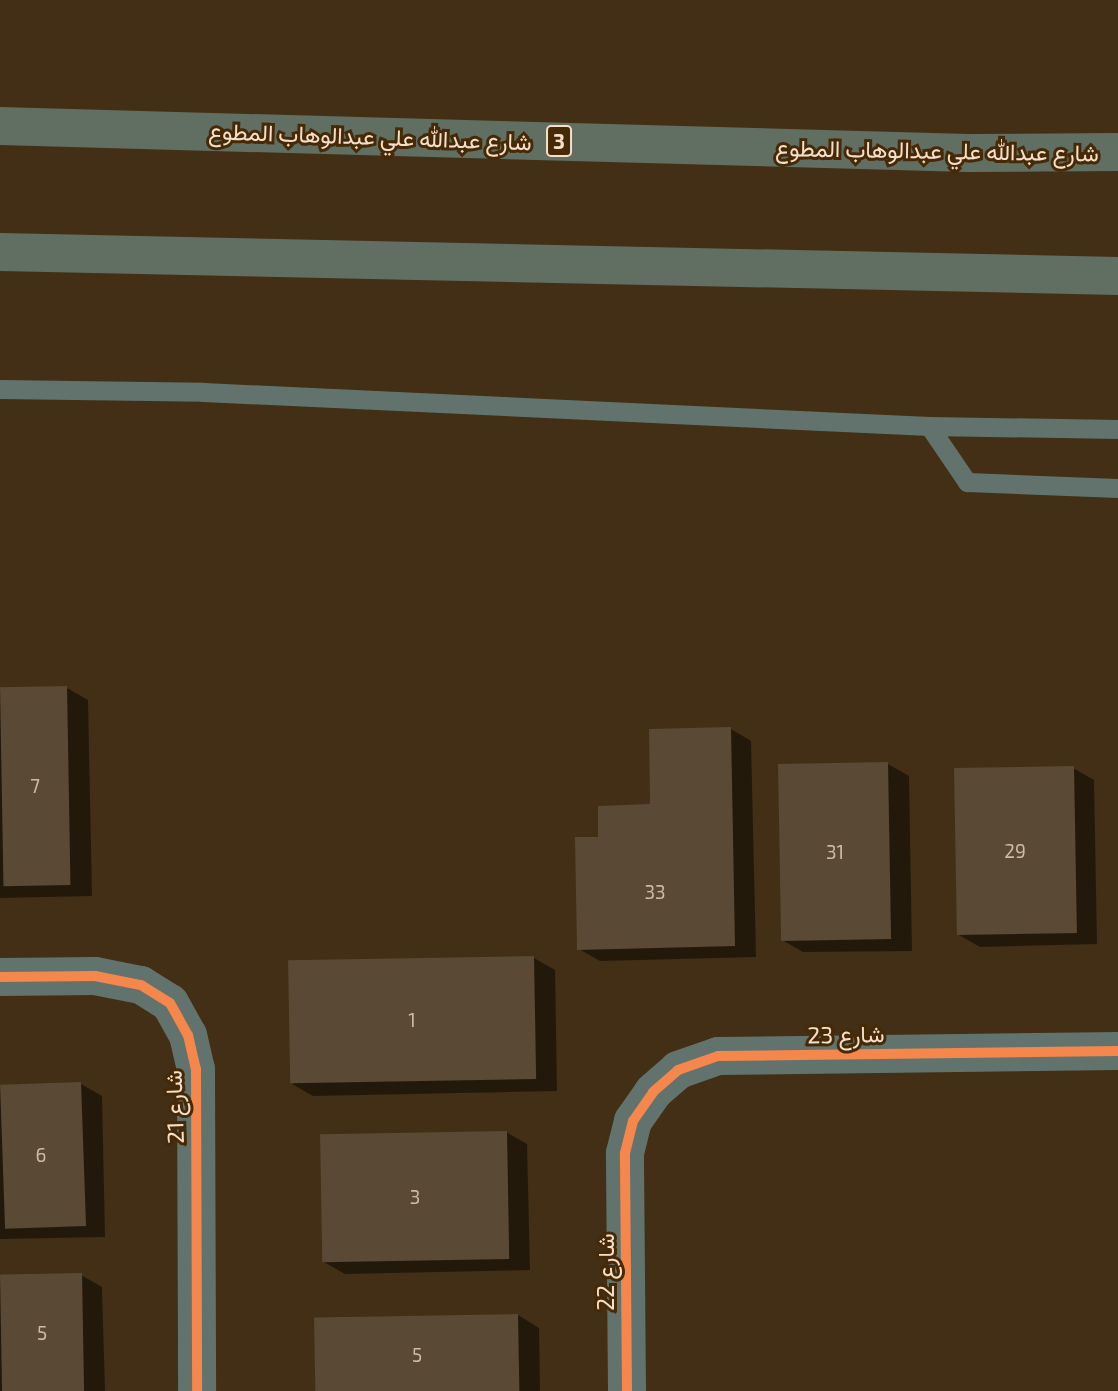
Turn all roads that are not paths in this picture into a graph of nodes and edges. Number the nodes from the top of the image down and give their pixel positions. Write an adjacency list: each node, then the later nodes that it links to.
1 (0, 126): 2 (main road, شارع عبدالله علي عبدالوهاب المطوع / 3)
2 (1118, 152)
3 (0, 252): 4 (main road)
4 (1118, 276)
5 (0, 389): 6 (lane)
6 (929, 426): 7 (lane); 8 (lane)
7 (1118, 429)
8 (1118, 488)
9 (0, 977): 12 (street, شارع 21)
10 (1118, 1051): 11 (street, شارع 23)
11 (625, 1153): 13 (street, شارع 22)
12 (197, 1391)
13 (627, 1391)

